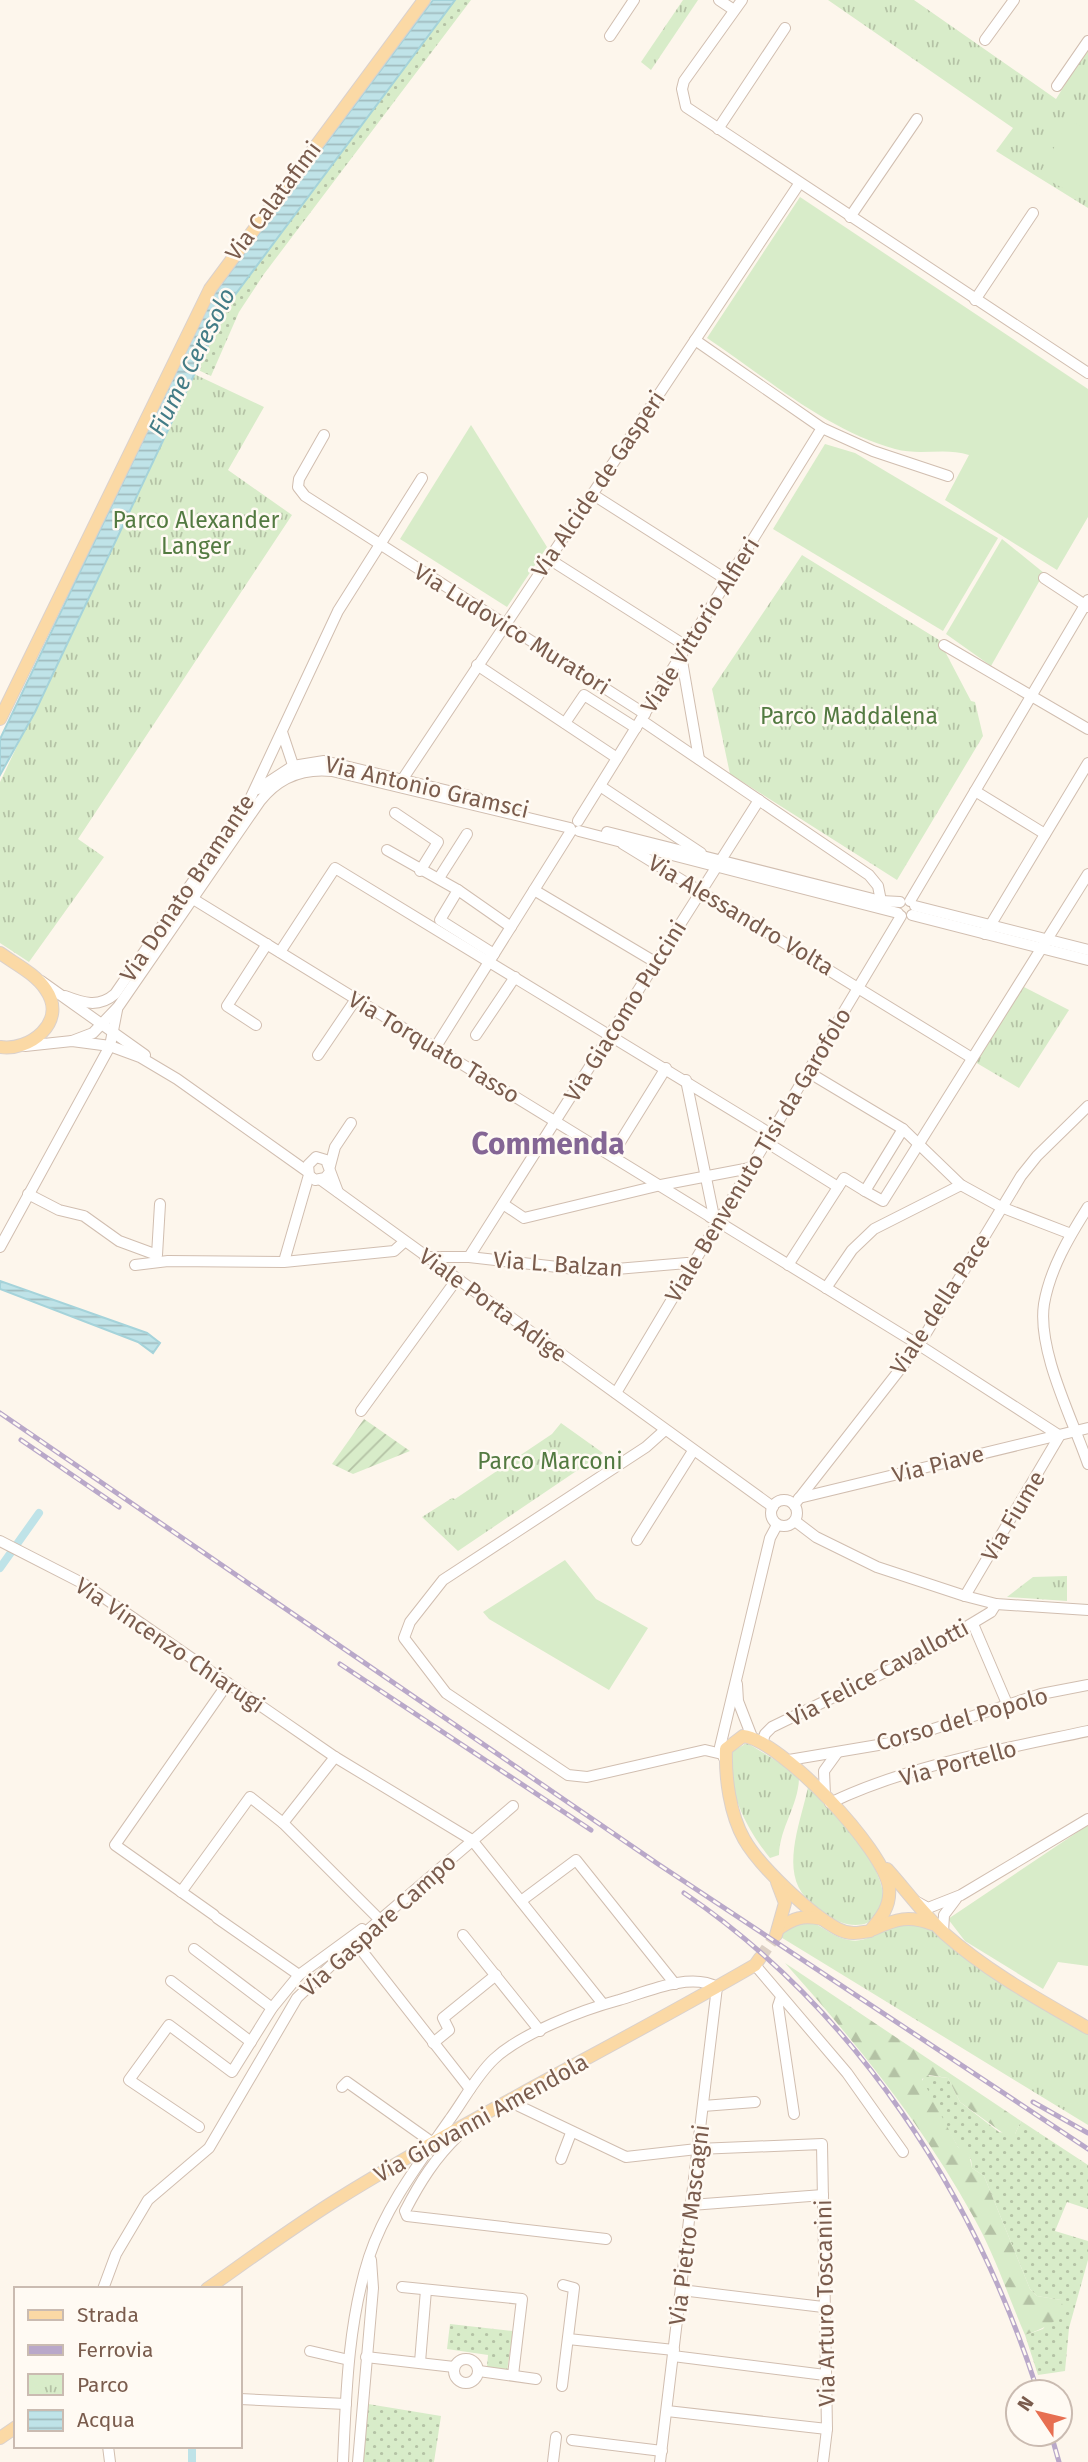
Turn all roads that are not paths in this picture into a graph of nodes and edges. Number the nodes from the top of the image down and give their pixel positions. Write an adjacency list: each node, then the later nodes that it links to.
1 (424, 0): 35 (main road, Via Calatafimi)
2 (634, 0): 8 (street)
3 (719, 0): 6 (street)
4 (741, 0): 6 (street)
5 (1014, 0): 9 (street)
6 (734, 10): 13 (street)
7 (785, 28): 13 (street)
8 (610, 36)
9 (985, 40)
10 (1088, 41): 11 (street)
11 (1057, 86)
12 (917, 119): 16 (street)
13 (718, 129): 14 (street)
14 (799, 184): 16 (street); 18 (street, Via Alcide de Gasperi)
15 (1034, 213): 17 (street)
16 (850, 217): 17 (street)
17 (975, 300): 19 (street)
18 (695, 340): 20 (street); 24 (street, Via Alcide de Gasperi)
19 (1088, 373)
20 (822, 428): 22 (street); 28 (street, Viale Vittorio Alfieri)
21 (324, 435): 25 (street, Via Ludovico Muratori)
22 (948, 477)
23 (422, 478): 25 (street, Via Donato Bramante)
24 (592, 494): 26 (street, Via Alcide de Gasperi); 28 (street)
25 (379, 545): 30 (street, Via Ludovico Muratori); 39 (street, Via Donato Bramante)
26 (549, 559): 30 (street, Via Alcide de Gasperi); 32 (street)
27 (1044, 578): 29 (street)
28 (727, 580): 32 (street, Viale Vittorio Alfieri)
29 (1087, 604): 34 (street, Viale Benvenuto Tisi da Garofolo)
30 (505, 625): 33 (street, Via Alcide de Gasperi); 36 (street, Via Ludovico Muratori)
31 (944, 645): 34 (street)
32 (684, 651): 36 (street, Viale Vittorio Alfieri); 41 (street)
33 (477, 665): 37 (street); 44 (street, Via Alcide de Gasperi)
34 (1031, 696): 38 (street); 46 (street, Viale Benvenuto Tisi da Garofolo)
35 (1, 715)
36 (640, 721): 37 (street); 40 (street, Viale Vittorio Alfieri); 41 (street)
37 (565, 723): 40 (street)
38 (1088, 729)
39 (282, 732): 43 (street); 47 (street, Via Donato Bramante)
40 (617, 758): 45 (street, Viale Vittorio Alfieri)
41 (699, 759): 48 (street)
42 (1088, 763): 52 (street)
43 (294, 770): 44 (street, Via Antonio Gramsci); 47 (street, Via Antonio Gramsci)
44 (400, 782): 50 (street, Via Antonio Gramsci)
45 (600, 786): 50 (street, Viale Vittorio Alfieri); 55 (street)
46 (975, 791): 52 (street); 64 (street, Viale Benvenuto Tisi da Garofolo)
47 (255, 800): 62 (street, Via Donato Bramante)
48 (759, 800): 55 (street, Via Giacomo Puccini); 63 (street)
49 (395, 813): 56 (street)
50 (575, 826): 53 (street, Via Antonio Gramsci); 55 (street, Via Antonio Gramsci); 60 (street, Viale Vittorio Alfieri)
51 (467, 834): 58 (street)
52 (1045, 834): 66 (street)
53 (623, 844): 55 (street, Via Antonio Gramsci); 61 (street, Via Alessandro Volta)
54 (387, 850): 56 (street)
55 (714, 862): 61 (street, Via Giacomo Puccini); 63 (street, Via Antonio Gramsci); 64 (street, Via Antonio Gramsci)
56 (420, 871): 58 (street)
57 (1088, 874): 68 (street)
58 (439, 878): 59 (street)
59 (458, 890): 65 (street); 72 (street)
60 (534, 890): 65 (street, Viale Vittorio Alfieri); 74 (street)
61 (700, 891): 74 (street, Via Giacomo Puccini); 77 (street, Via Alessandro Volta)
62 (188, 896): 67 (street, Via Torquato Tasso); 78 (street, Via Donato Bramante); 80 (street, Via Donato Bramante)
63 (881, 901): 64 (street, Via Antonio Gramsci)
64 (906, 909): 66 (street, Via Antonio Gramsci); 77 (street, Viale Benvenuto Tisi da Garofolo)
65 (511, 927): 72 (street, Viale Vittorio Alfieri)
66 (987, 929): 68 (street, Via Antonio Gramsci)
67 (267, 944): 70 (street, Via Torquato Tasso); 82 (street)
68 (1044, 944): 69 (street, Via Antonio Gramsci); 73 (street, Via Antonio Gramsci); 93 (street)
69 (1088, 950)
70 (280, 952): 72 (street); 79 (street, Via Torquato Tasso)
71 (0, 953): 76 (main road, Viale Porta Adige)
72 (492, 958): 75 (street); 91 (street, Viale Vittorio Alfieri)
73 (1088, 960)
74 (655, 962): 85 (street, Via Giacomo Puccini)
75 (515, 977): 84 (street); 85 (street)
76 (35, 978): 78 (street, Viale Porta Adige); 88 (main road, Viale Porta Adige)
77 (859, 987): 93 (street, Via Alessandro Volta); 97 (street, Viale Benvenuto Tisi da Garofolo)
78 (65, 996): 81 (street, Viale Porta Adige)
79 (356, 999): 91 (street, Via Torquato Tasso); 92 (street)
80 (118, 1007): 81 (street, Via Donato Bramante); 83 (street)
81 (103, 1023): 83 (street, Viale Porta Adige); 86 (street, Via Donato Bramante)
82 (256, 1025)
83 (114, 1032): 89 (street); 96 (street, Viale Porta Adige)
84 (476, 1034)
85 (610, 1034): 95 (street); 100 (street, Via Giacomo Puccini)
86 (72, 1041): 87 (street, Viale Porta Adige); 88 (street, Viale Porta Adige)
87 (90, 1044): 89 (street, Viale Porta Adige); 94 (street)
88 (25, 1046): 90 (main road, Viale Porta Adige)
89 (110, 1046): 94 (street); 96 (street, Viale Porta Adige)
90 (0, 1047)
91 (435, 1048): 100 (street, Via Torquato Tasso)
92 (318, 1055)
93 (972, 1058): 104 (street)
94 (98, 1063): 117 (street)
95 (666, 1068): 98 (street); 106 (street)
96 (167, 1072): 107 (street, Viale Porta Adige)
97 (808, 1072): 102 (street); 103 (street, Viale Benvenuto Tisi da Garofolo)
98 (687, 1080): 103 (street); 111 (street)
99 (1088, 1106): 121 (street, Viale della Pace)
100 (556, 1121): 106 (street, Via Torquato Tasso); 120 (street, Via Giacomo Puccini)
101 (351, 1124): 105 (street)
102 (903, 1129): 104 (street); 116 (street)
103 (768, 1138): 109 (street, Viale Benvenuto Tisi da Garofolo); 115 (street)
104 (919, 1143): 114 (street); 116 (street)
105 (335, 1147): 108 (street); 110 (street)
106 (611, 1155): 113 (street, Via Torquato Tasso)
107 (285, 1156): 108 (street, Viale Porta Adige); 112 (street, Viale Porta Adige)
108 (316, 1158): 110 (street, Viale Porta Adige); 112 (street)
109 (751, 1168): 111 (street); 123 (street, Viale Benvenuto Tisi da Garofolo)
110 (330, 1169): 112 (street); 118 (street, Viale Porta Adige)
111 (708, 1176): 113 (street); 123 (street)
112 (314, 1177): 118 (street, Viale Porta Adige); 129 (street)
113 (660, 1185): 120 (street); 123 (street, Via Torquato Tasso)
114 (961, 1185): 121 (street); 134 (street)
115 (838, 1187): 116 (street); 131 (street)
116 (865, 1191)
117 (28, 1194): 119 (street); 126 (street)
118 (342, 1197): 125 (street, Viale Porta Adige)
119 (160, 1204)
120 (503, 1204): 128 (street, Via Giacomo Puccini)
121 (1002, 1207): 124 (street); 135 (street, Viale della Pace)
122 (1088, 1207): 124 (street)
123 (714, 1220): 131 (street, Via Torquato Tasso); 132 (street, Viale Benvenuto Tisi da Garofolo)
124 (1071, 1234): 139 (street)
125 (404, 1242): 127 (street, Viale Porta Adige); 130 (street)
126 (0, 1247)
127 (425, 1256): 128 (street, Via L. Balzan); 133 (street, Viale Porta Adige)
128 (469, 1257): 132 (street, Via L. Balzan)
129 (285, 1258)
130 (135, 1265)
131 (788, 1265): 134 (street, Via Torquato Tasso)
132 (691, 1266): 136 (street, Viale Benvenuto Tisi da Garofolo)
133 (457, 1279): 136 (street, Viale Porta Adige); 137 (street)
134 (826, 1288): 135 (street, Via Torquato Tasso)
135 (919, 1345): 140 (street, Via Torquato Tasso); 143 (street, Viale della Pace)
136 (616, 1393): 138 (street, Viale Porta Adige)
137 (361, 1411)
138 (665, 1430): 141 (street, Viale Porta Adige); 161 (street)
139 (1082, 1430): 140 (street, Via Piave); 142 (street)
140 (1058, 1435): 143 (street, Via Piave); 149 (street, Via Fiume)
141 (694, 1451): 144 (street, Viale Porta Adige); 147 (street)
142 (1088, 1464)
143 (796, 1502): 144 (street); 145 (street)
144 (772, 1507): 146 (street)
145 (795, 1521): 146 (street); 149 (street)
146 (777, 1525): 153 (street)
147 (637, 1540)
148 (2, 1541): 154 (street, Via Vincenzo Chiarugi)
149 (965, 1596): 150 (street)
150 (996, 1604): 151 (street); 152 (street, Via Felice Cavallotti)
151 (1088, 1609)
152 (973, 1624): 156 (street); 158 (street, Via Felice Cavallotti)
153 (737, 1677): 158 (street); 161 (street)
154 (228, 1683): 160 (street, Via Vincenzo Chiarugi); 170 (street)
155 (1088, 1685): 156 (street, Corso del Popolo)
156 (1008, 1706): 159 (street, Corso del Popolo)
157 (1088, 1731): 163 (street, Via Portello)
158 (757, 1740): 161 (main road); 162 (main road)
159 (836, 1752): 162 (street, Corso del Popolo); 163 (street)
160 (335, 1757): 166 (street); 167 (street, Via Vincenzo Chiarugi)
161 (724, 1757): 169 (main road)
162 (789, 1760): 163 (main road)
163 (828, 1799): 168 (main road)
164 (513, 1806): 167 (street, Via Gaspare Campo)
165 (1088, 1819): 171 (street)
166 (283, 1823): 170 (street); 174 (street)
167 (472, 1840): 172 (street); 174 (street, Via Gaspare Campo)
168 (875, 1856): 173 (main road); 178 (main road)
169 (775, 1878): 175 (main road); 175 (main road)
170 (181, 1892): 183 (street)
171 (961, 1895): 173 (street); 176 (street)
172 (521, 1901): 186 (street); 189 (street)
173 (916, 1901): 176 (main road)
174 (380, 1920): 177 (street, Via Gaspare Campo)
175 (825, 1920): 178 (main road)
176 (940, 1929): 178 (main road); 191 (main road)
177 (368, 1930): 180 (street, Via Gaspare Campo); 183 (street)
178 (870, 1931)
179 (463, 1935): 184 (street)
180 (355, 1942): 194 (street); 213 (street, Via Gaspare Campo)
181 (194, 1949): 190 (street)
182 (757, 1962): 187 (main road, Via Giovanni Amendola); 188 (street)
183 (299, 1975): 190 (street)
184 (496, 1975): 192 (street); 194 (street)
185 (171, 1981): 193 (street)
186 (675, 1984): 187 (street); 189 (street)
187 (717, 1987): 197 (main road, Via Giovanni Amendola); 199 (street, Via Pietro Mascagni)
188 (780, 1997): 200 (street); 206 (street)
189 (603, 2004): 192 (street)
190 (272, 2008): 193 (street)
191 (1088, 2028)
192 (540, 2031): 196 (street)
193 (251, 2042): 201 (street)
194 (433, 2043): 196 (street)
195 (342, 2087): 204 (street)
196 (470, 2089): 204 (street)
197 (515, 2099): 202 (main road, Via Giovanni Amendola); 203 (street)
198 (755, 2102): 199 (street)
199 (703, 2106): 205 (street, Via Pietro Mascagni)
200 (794, 2114)
201 (199, 2127)
202 (459, 2129): 204 (main road, Via Giovanni Amendola); 210 (street)
203 (571, 2133): 205 (street); 207 (street)
204 (433, 2143): 211 (street); 214 (main road, Via Giovanni Amendola)
205 (697, 2149): 208 (street, Via Arturo Toscanini); 209 (street, Via Pietro Mascagni)
206 (903, 2152)
207 (561, 2159)
208 (823, 2195): 209 (street); 218 (street, Via Arturo Toscanini)
209 (691, 2205): 217 (street, Via Pietro Mascagni)
210 (606, 2239)
211 (369, 2258): 222 (street); 223 (street)
212 (562, 2285): 219 (street)
213 (104, 2287)
214 (210, 2287)
215 (402, 2287): 216 (street)
216 (426, 2290): 224 (street); 227 (street)
217 (681, 2290): 218 (street); 221 (street, Via Pietro Mascagni)
218 (823, 2306): 228 (street, Via Arturo Toscanini)
219 (568, 2339): 221 (street); 230 (street)
220 (310, 2351): 223 (street)
221 (673, 2353): 228 (street); 233 (street, Via Pietro Mascagni)
222 (366, 2357): 224 (street); 239 (street)
223 (349, 2360): 232 (street)
224 (420, 2362): 225 (street)
225 (454, 2367): 226 (street); 226 (street)
226 (479, 2371): 227 (street)
227 (513, 2375): 229 (street)
228 (825, 2375): 234 (street, Via Arturo Toscanini)
229 (536, 2379)
230 (562, 2386)
231 (242, 2399): 232 (street)
232 (346, 2404): 238 (street)
233 (667, 2411): 234 (street); 237 (street, Via Pietro Mascagni)
234 (827, 2429): 241 (street, Via Arturo Toscanini)
235 (556, 2437): 240 (street)
236 (572, 2440): 237 (street)
237 (664, 2459)
238 (343, 2462)
239 (358, 2462)
240 (553, 2462)
241 (823, 2462)

